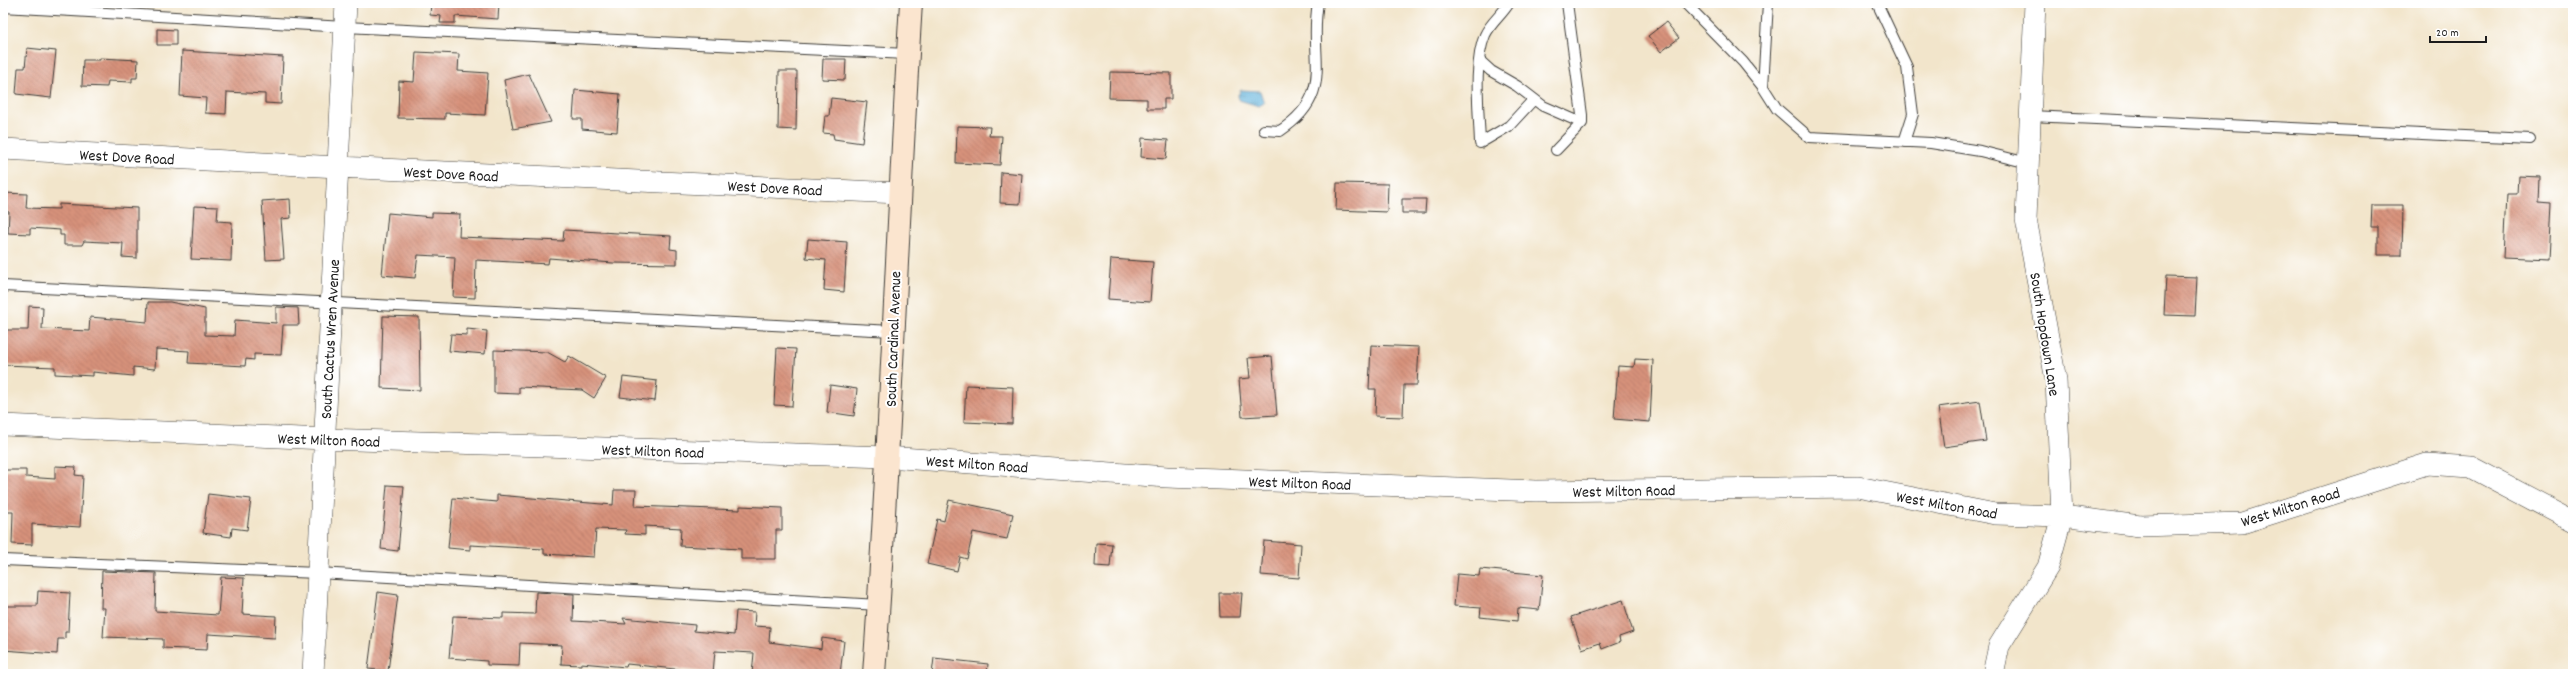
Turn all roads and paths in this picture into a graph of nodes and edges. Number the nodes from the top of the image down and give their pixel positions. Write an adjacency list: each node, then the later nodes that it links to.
1 (346, 3): 11 (street, South Cactus Wren Avenue)
2 (911, 3): 12 (main road, South Cardinal Avenue)
3 (1318, 3): 18 (lane)
4 (1509, 3): 13 (lane)
5 (1568, 3): 17 (lane)
6 (1685, 3): 14 (lane)
7 (1768, 3): 14 (lane)
8 (1877, 3): 20 (lane)
9 (2035, 3): 16 (street, South Hopdown Lane)
10 (3, 7): 11 (lane)
11 (345, 27): 12 (lane); 24 (street, South Cactus Wren Avenue)
12 (908, 54): 25 (main road, South Cardinal Avenue)
13 (1480, 61): 15 (lane); 15 (lane)
14 (1763, 87): 20 (lane)
15 (1534, 99): 17 (lane)
16 (2030, 116): 19 (lane); 23 (street, South Hopdown Lane)
17 (1582, 122): 22 (lane)
18 (1264, 130)
19 (2530, 139)
20 (1904, 142): 23 (lane)
21 (3, 149): 24 (street, West Dove Road)
22 (1556, 150)
23 (2028, 163): 32 (street, South Hopdown Lane)
24 (338, 167): 25 (street, West Dove Road); 27 (street, South Cactus Wren Avenue)
25 (899, 193): 28 (main road, South Cardinal Avenue)
26 (3, 286): 27 (lane)
27 (331, 303): 28 (lane); 30 (street, South Cactus Wren Avenue)
28 (893, 331): 31 (main road, South Cardinal Avenue)
29 (3, 425): 30 (street, West Milton Road)
30 (324, 439): 31 (street, West Milton Road); 35 (street, South Cactus Wren Avenue)
31 (887, 457): 32 (street, West Milton Road); 36 (main road, South Cardinal Avenue)
32 (2062, 516): 33 (street, West Milton Road); 39 (street, South Hopdown Lane)
33 (2573, 521)
34 (3, 560): 35 (lane)
35 (318, 573): 36 (lane); 37 (street, South Cactus Wren Avenue)
36 (879, 604): 38 (main road, South Cardinal Avenue)
37 (313, 674)
38 (874, 674)
39 (1993, 674)

